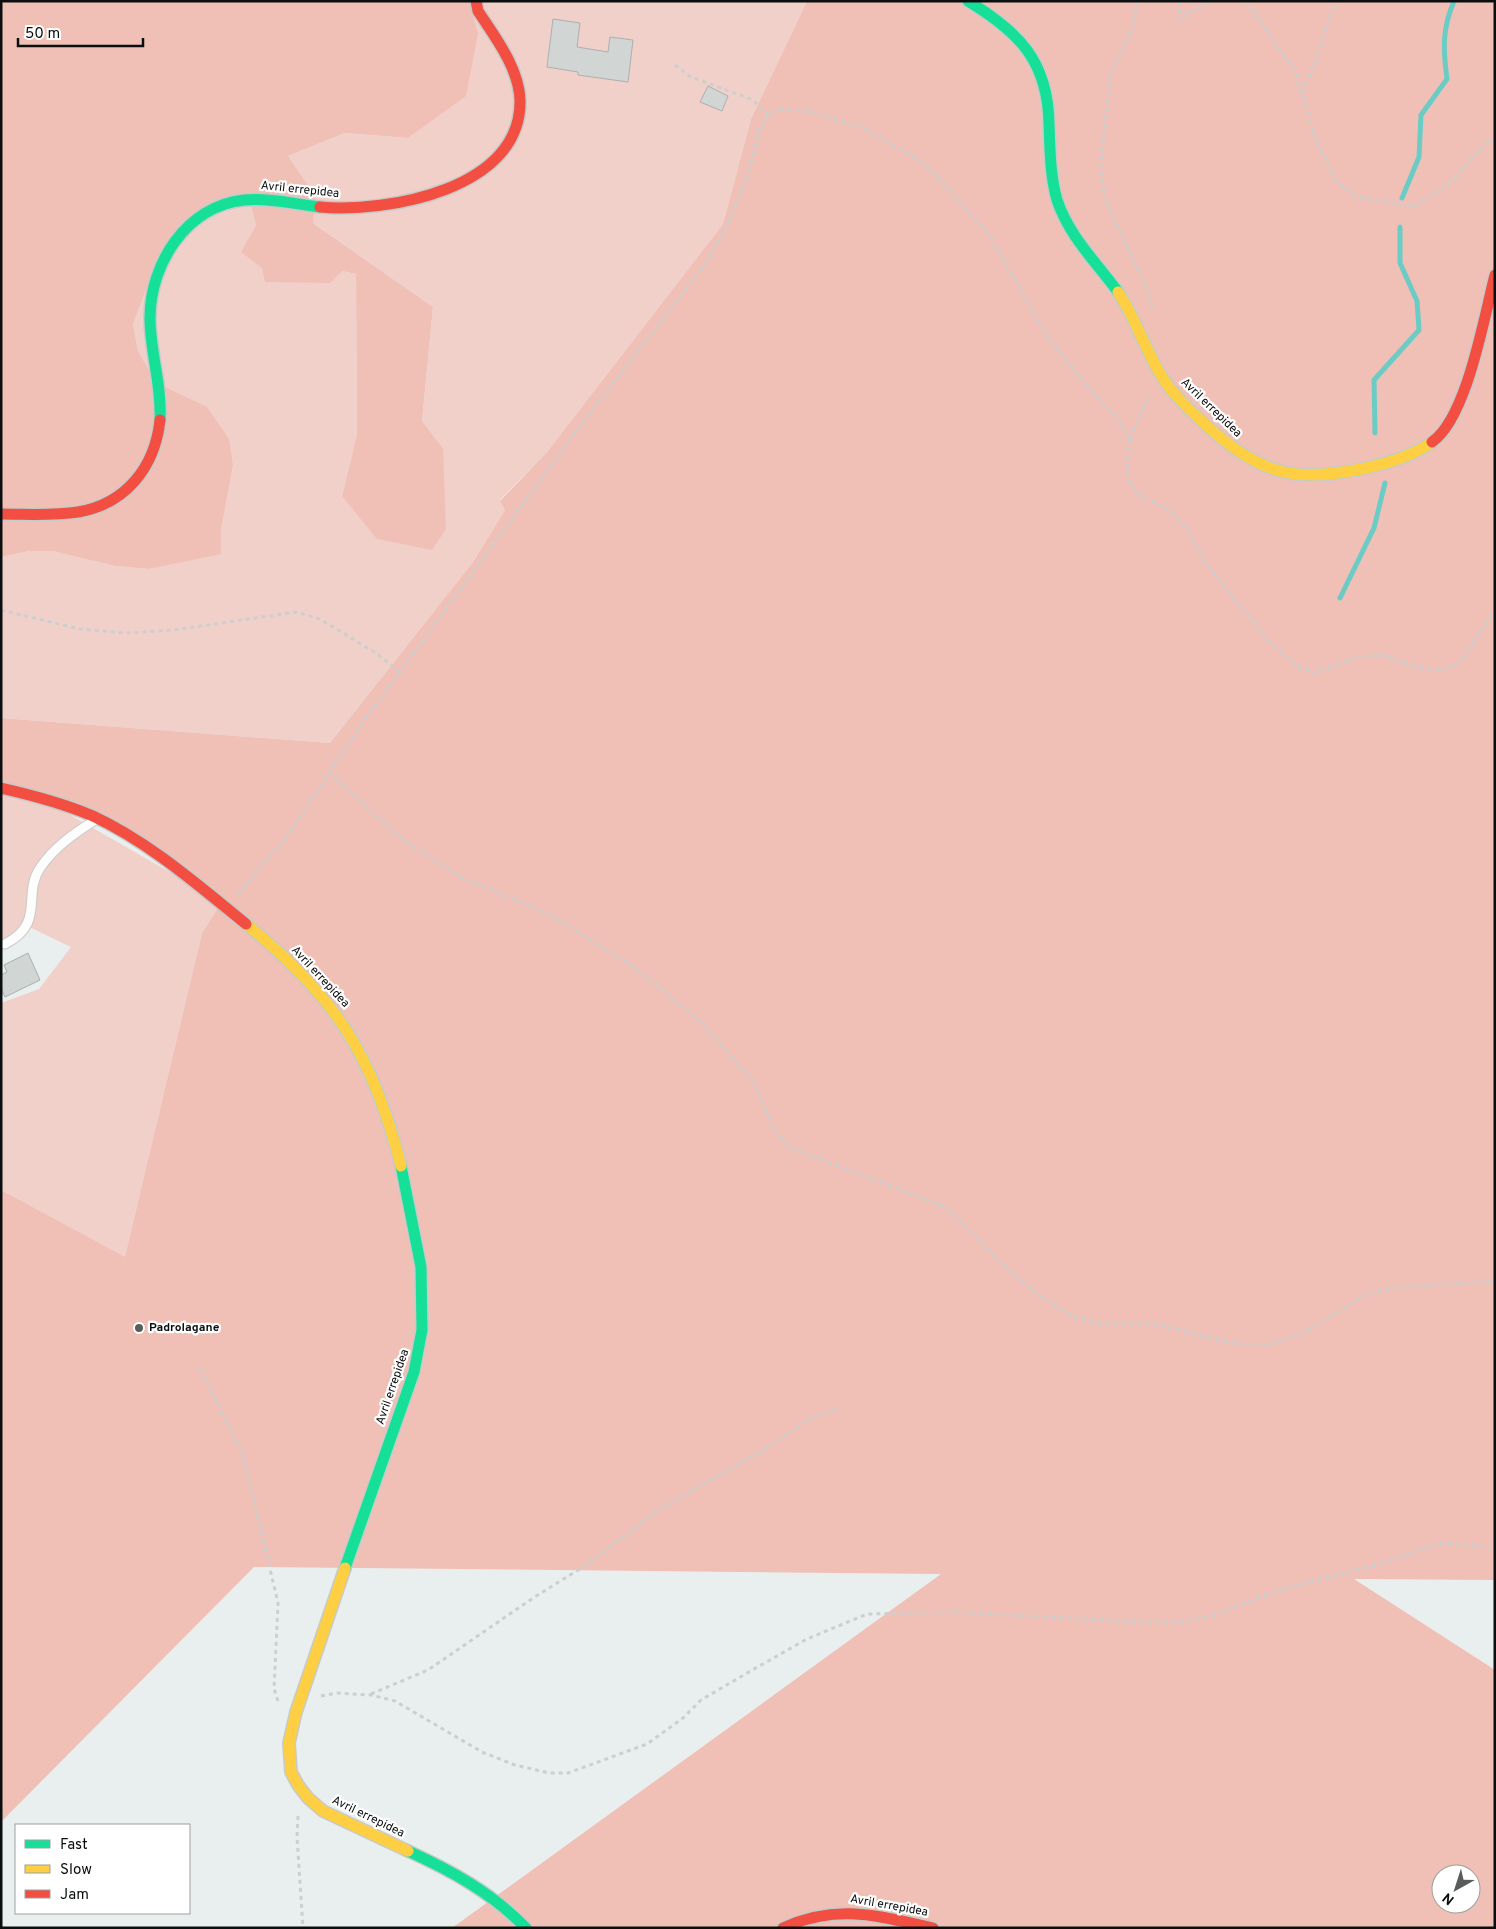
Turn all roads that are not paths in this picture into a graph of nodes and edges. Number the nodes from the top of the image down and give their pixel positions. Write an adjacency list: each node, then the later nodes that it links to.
1 (476, 1): 4 (street, Avril errepidea)
2 (968, 1): 3 (street, Avril errepidea)
3 (1495, 275)
4 (1, 514)
5 (1, 788): 6 (street, Avril errepidea)
6 (98, 818): 7 (lane); 8 (street, Avril errepidea)
7 (5, 944)
8 (526, 1928)
9 (783, 1928): 10 (street, Avril errepidea)
10 (933, 1928)

